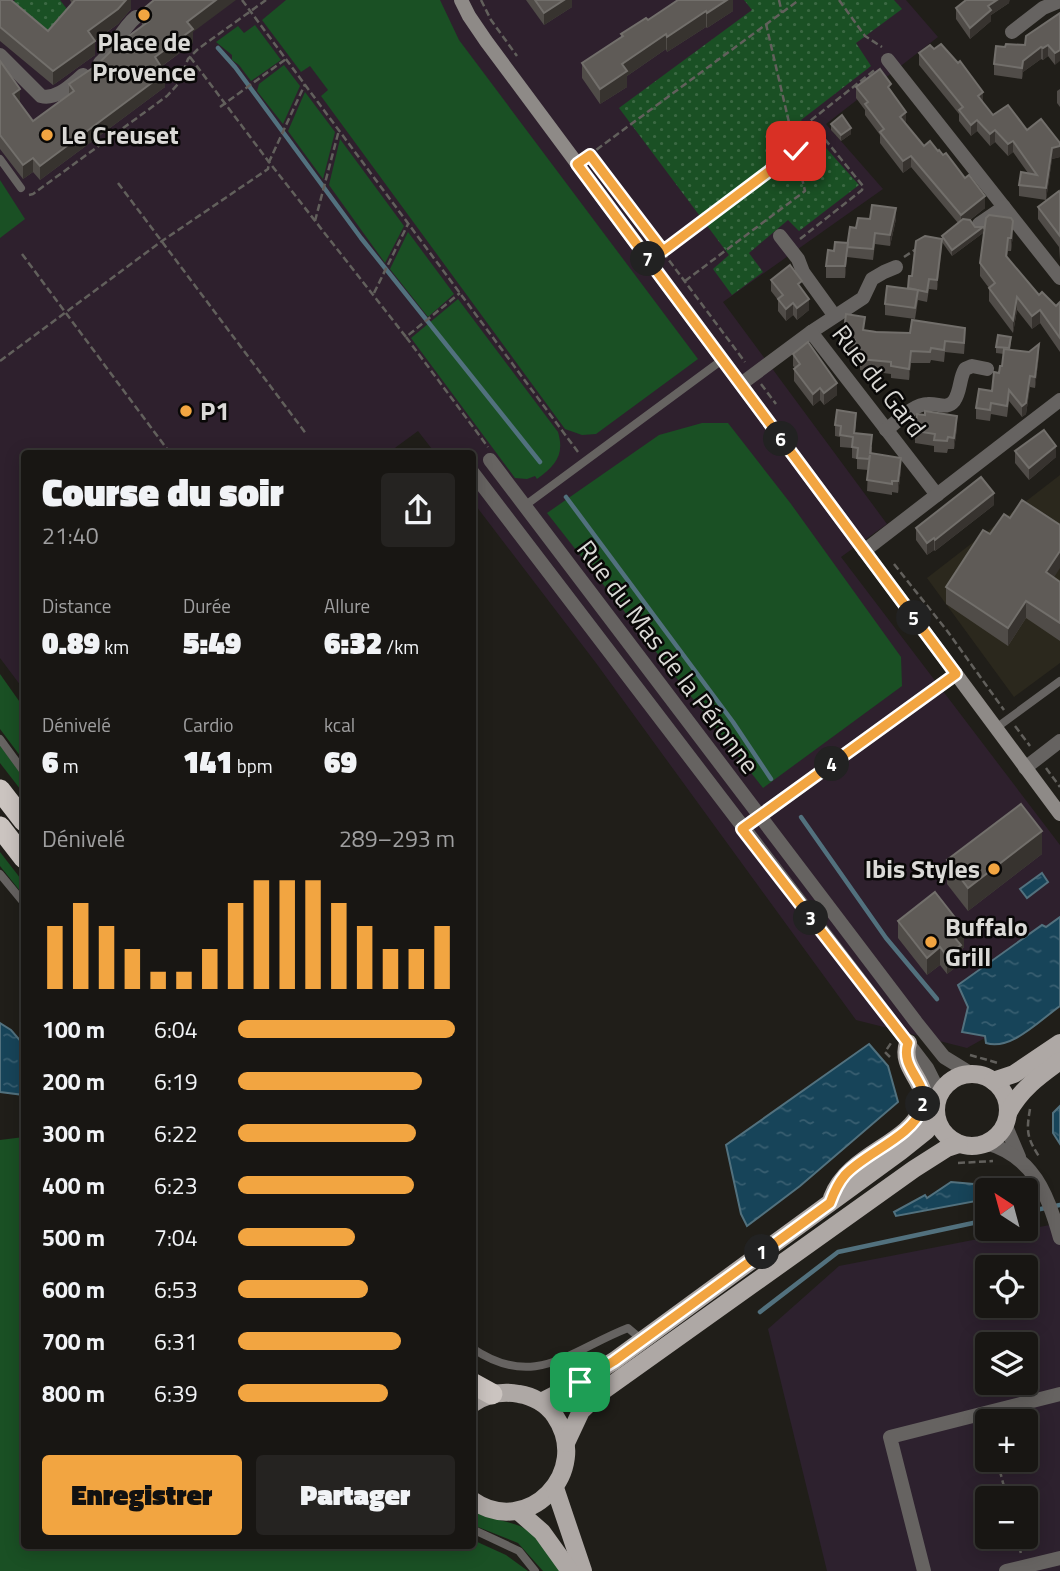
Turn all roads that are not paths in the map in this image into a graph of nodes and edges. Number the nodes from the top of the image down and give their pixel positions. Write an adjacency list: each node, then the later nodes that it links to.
1 (461, 0): 18 (street)
2 (1060, 1): 4 (street)
3 (136, 17): 6 (street)
4 (1012, 33)
5 (885, 53): 9 (street)
6 (0, 55)
7 (0, 159): 8 (lane)
8 (22, 188)
9 (1004, 207): 10 (street); 13 (street)
10 (979, 225)
11 (784, 242): 16 (street)
12 (1060, 251): 13 (street)
13 (1047, 260): 15 (street)
14 (896, 267): 16 (street)
15 (1060, 278)
16 (834, 315): 17 (street)
17 (811, 332): 20 (street, Rue du Gard); 22 (street, Rue du Gard)
18 (722, 360): 20 (street); 26 (lane)
19 (987, 369): 22 (street)
20 (741, 384): 27 (street)
21 (1060, 400): 25 (street)
22 (886, 430): 25 (street, Rue du Gard)
23 (490, 455): 26 (street, Rue du Mas de la Péronne)
24 (476, 477): 40 (street, Rue du Mas de la Péronne)
25 (937, 495): 27 (street)
26 (523, 507): 38 (street, Rue du Mas de la Péronne)
27 (864, 551): 28 (street)
28 (956, 674): 30 (street); 38 (street)
29 (1060, 681): 30 (lane)
30 (996, 728): 34 (street)
31 (0, 739): 33 (lane)
32 (1060, 741): 34 (street)
33 (21, 768)
34 (1025, 768): 36 (street)
35 (0, 790): 37 (highway)
36 (1060, 814)
37 (21, 817)
38 (760, 817): 40 (street); 47 (street, Rue du Mas de la Péronne)
39 (0, 827): 41 (highway)
40 (742, 829): 44 (street, Rue du Mas de la Péronne)
41 (21, 854)
42 (0, 874): 43 (lane)
43 (21, 899)
44 (908, 1043): 49 (street, Rue du Mas de la Péronne); 55 (main road)
45 (1060, 1043): 48 (main road)
46 (1060, 1061): 51 (main road)
47 (970, 1073): 48 (main road); 49 (main road)
48 (993, 1081): 51 (main road)
49 (938, 1097): 50 (main road)
50 (936, 1118): 53 (main road); 55 (main road)
51 (1006, 1118): 52 (main road); 54 (street)
52 (986, 1143): 53 (main road); 54 (street)
53 (959, 1144): 64 (main road)
54 (1019, 1157): 56 (street)
55 (830, 1203): 57 (main road)
56 (1060, 1238)
57 (642, 1340): 58 (lane); 63 (main road)
58 (476, 1351)
59 (476, 1385): 60 (highway)
60 (492, 1394): 62 (main road); 63 (main road)
61 (1060, 1394): 73 (street)
62 (476, 1402)
63 (541, 1402): 64 (main road)
64 (566, 1443): 65 (main road)
65 (555, 1488): 67 (main road); 72 (main road)
66 (476, 1502): 67 (main road)
67 (518, 1511): 71 (main road)
68 (476, 1531): 70 (lane)
69 (1060, 1558): 74 (street)
70 (535, 1571)
71 (570, 1571)
72 (583, 1571)
73 (924, 1571)
74 (1006, 1571)

